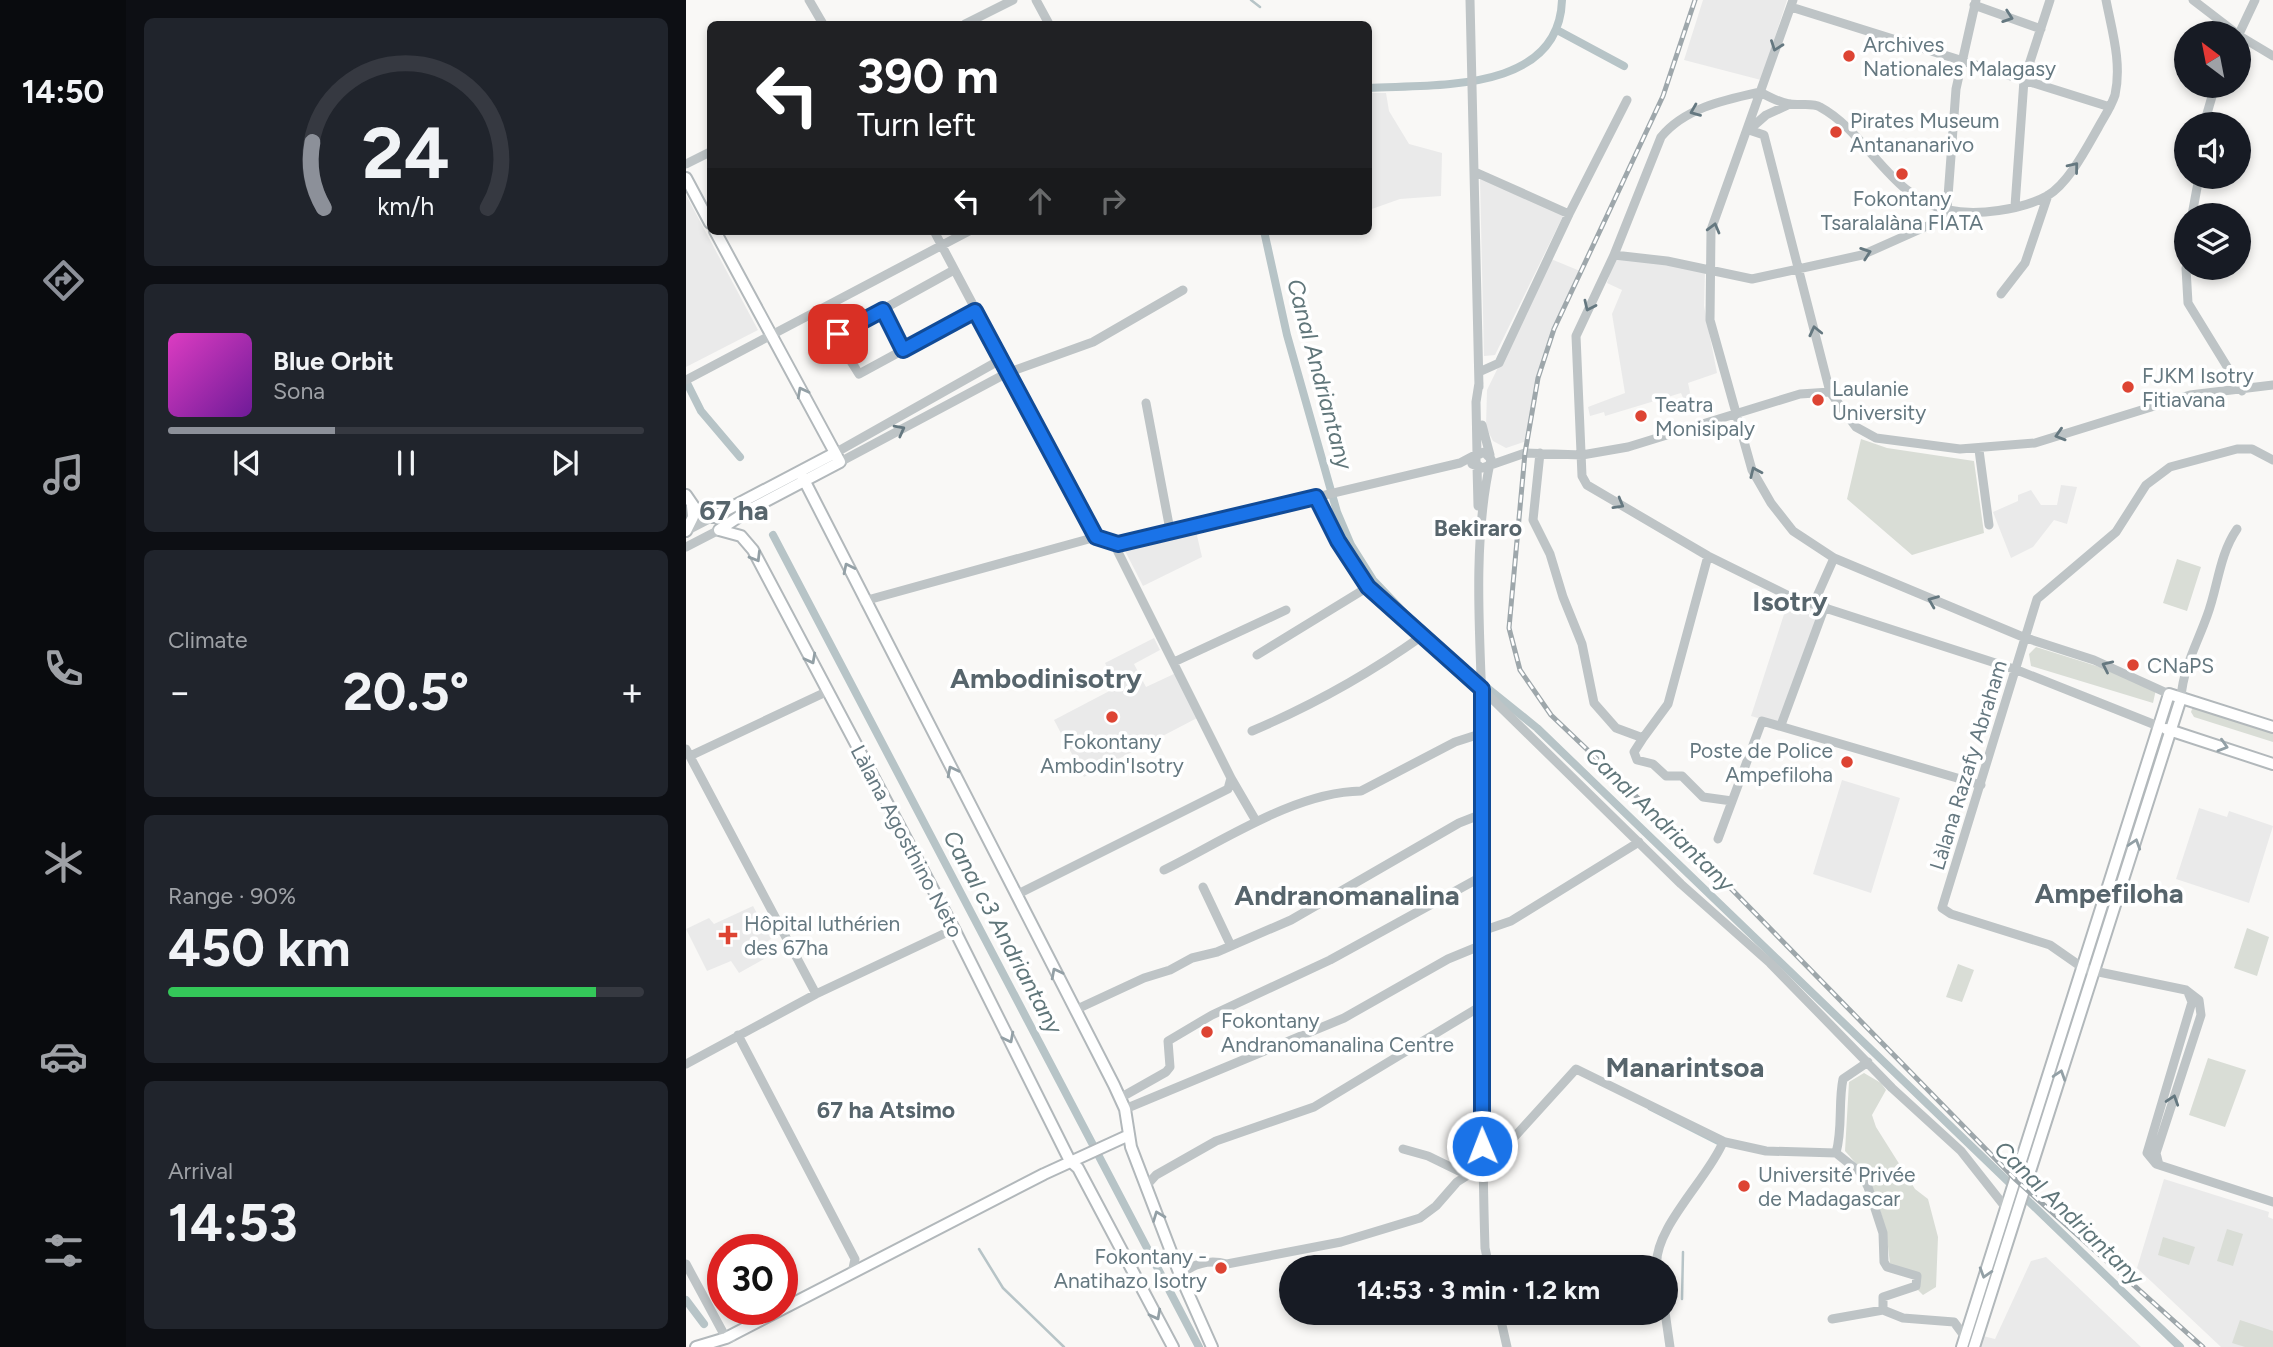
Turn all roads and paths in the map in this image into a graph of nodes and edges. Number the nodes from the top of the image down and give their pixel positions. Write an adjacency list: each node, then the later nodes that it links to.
1 (810, 0): 11 (street)
2 (1013, 0): 12 (street)
3 (1035, 0): 13 (street)
4 (1470, 0): 28 (street)
5 (2050, 0): 16 (street)
6 (2106, 0): 24 (street)
7 (2193, 0): 14 (street)
8 (2255, 0): 15 (street)
9 (1792, 3): 19 (street); 21 (street, one-way to 21)
10 (1975, 3): 16 (street, one-way to 16); 19 (street)
11 (821, 21)
12 (971, 21)
13 (1047, 21)
14 (2220, 21)
15 (2245, 21)
16 (2041, 29): 20 (street)
17 (2251, 42): 18 (street)
18 (2273, 55)
19 (1961, 61): 20 (street); 32 (street)
20 (2024, 80): 24 (street); 31 (street)
21 (1760, 92): 23 (street); 25 (street); 39 (street, one-way to 39)
22 (1627, 100): 33 (street)
23 (1790, 104): 25 (street); 32 (street)
24 (2110, 107): 30 (street, one-way to 24)
25 (1749, 130): 40 (street); 42 (street, one-way to 25)
26 (707, 154): 27 (street)
27 (686, 164)
28 (1475, 172): 33 (street); 51 (street)
29 (686, 178): 34 (main road)
30 (2048, 195): 31 (street); 45 (street)
31 (2015, 206): 32 (street)
32 (1947, 210): 40 (street, one-way to 32)
33 (1569, 214): 51 (street)
34 (707, 217)
35 (717, 235): 48 (main road)
36 (936, 235): 38 (street)
37 (962, 235): 38 (street)
38 (942, 246): 41 (street); 48 (street)
39 (1614, 254): 42 (street); 64 (street, one-way to 64)
40 (1800, 269): 42 (street); 57 (street, one-way to 40)
41 (954, 270): 46 (street); 47 (street)
42 (1709, 270): 59 (street)
43 (2187, 280): 56 (street)
44 (1184, 290): 52 (street)
45 (2001, 294)
46 (883, 310): 49 (street); 49 (street)
47 (975, 311): 49 (street); 50 (street)
48 (772, 335): 53 (street); 65 (main road, one-way to 48)
49 (903, 350)
50 (1000, 360): 52 (street); 65 (street)
51 (1479, 372): 54 (street)
52 (1007, 373): 65 (street, one-way to 52); 81 (street)
53 (686, 380)
54 (1479, 383): 62 (street); 63 (street)
55 (2273, 385): 56 (street)
56 (2242, 391): 60 (street, one-way to 60)
57 (1830, 392): 59 (street); 60 (street)
58 (1146, 403): 78 (street)
59 (1736, 412): 64 (street); 86 (street, one-way to 59)
60 (1979, 450): 76 (street)
61 (1540, 453): 64 (street); 66 (street); 107 (street)
62 (1477, 454): 63 (street); 68 (street); 69 (street)
63 (1488, 454): 66 (street); 70 (street)
64 (1582, 455): 85 (street, one-way to 85)
65 (837, 457): 71 (main road)
66 (1506, 458): 70 (street)
67 (2273, 460): 93 (street, Làlana Razafy Abraham)
68 (1460, 463): 69 (street); 73 (street)
69 (1477, 466): 70 (street); 82 (street)
70 (1488, 467): 82 (street)
71 (803, 476): 75 (main road); 77 (main road); 88 (main road, one-way to 71)
72 (686, 495): 74 (main road)
73 (1316, 497): 78 (street); 87 (street)
74 (692, 506): 75 (main road); 80 (main road)
75 (713, 517): 77 (main road); 80 (street)
76 (1989, 525)
77 (719, 530): 84 (street); 98 (main road, Làlana Agosthino Neto, one-way to 98)
78 (1170, 530): 83 (street)
79 (2237, 530): 100 (street)
80 (686, 531)
81 (1096, 537): 83 (street); 88 (street)
82 (1481, 543): 97 (street)
83 (1118, 544): 95 (street)
84 (686, 547)
85 (1708, 556): 89 (street); 107 (street)
86 (1834, 558): 89 (street); 93 (street, one-way to 86)
87 (1368, 587): 92 (street); 94 (street)
88 (864, 601): 120 (main road, one-way to 88)
89 (1814, 603): 90 (street)
90 (1825, 606): 96 (street); 102 (street)
91 (1286, 610): 95 (street)
92 (1422, 636): 97 (street); 104 (street)
93 (2023, 637): 96 (street, Làlana Razafy Abraham); 99 (street, one-way to 93)
94 (1257, 655)
95 (1174, 662): 110 (street)
96 (2017, 670): 101 (street); 111 (street, Làlana Razafy Abraham)
97 (1482, 689): 106 (street); 116 (street)
98 (828, 691): 108 (street); 121 (main road, Làlana Agosthino Neto)
99 (2169, 694): 100 (main road); 101 (main road)
100 (2181, 698): 103 (main road); 105 (main road)
101 (2155, 724): 105 (main road); 125 (main road)
102 (1781, 725): 111 (street); 112 (street)
103 (2273, 727)
104 (1252, 731)
105 (2171, 731): 109 (main road, one-way to 109); 125 (main road, one-way to 105)
106 (1483, 733): 113 (street); 114 (street)
107 (1643, 738): 112 (street)
108 (688, 753): 127 (street)
109 (2273, 764)
110 (1231, 779): 114 (street); 120 (street)
111 (1981, 785): 125 (street, Làlana Razafy Abraham)
112 (1732, 801): 115 (street)
113 (1482, 814): 118 (street); 124 (street)
114 (1256, 821): 117 (street)
115 (1718, 839)
116 (1639, 842): 122 (street); 131 (street)
117 (1164, 870)
118 (1481, 877): 122 (street); 135 (street)
119 (1203, 887): 124 (street)
120 (1016, 895): 129 (main road, one-way to 120)
121 (954, 929): 127 (street); 140 (main road, Làlana Agosthino Neto, one-way to 140)
122 (1482, 931): 123 (street)
123 (1482, 945): 128 (street); 135 (street)
124 (1231, 946): 129 (street)
125 (2088, 969): 126 (street); 144 (main road)
126 (2186, 990): 141 (street); 141 (street, one-way to 126)
127 (816, 994): 130 (street)
128 (1481, 1006): 142 (street); 145 (street)
129 (1075, 1010): 135 (main road)
130 (738, 1035): 132 (street); 151 (street)
131 (1868, 1062): 139 (street); 147 (street)
132 (686, 1064)
133 (1615, 1087): 134 (street); 137 (street); 142 (street)
134 (1605, 1091)
135 (1122, 1104): 136 (main road)
136 (1129, 1142): 140 (main road); 145 (main road)
137 (1722, 1146): 139 (street); 149 (street)
138 (1403, 1149): 143 (street)
139 (1838, 1156): 153 (street)
140 (1079, 1161): 151 (main road); 157 (main road); 160 (main road, Làlana Agosthino Neto, one-way to 160)
141 (2157, 1165): 146 (street)
142 (1482, 1166): 143 (street); 148 (street)
143 (1468, 1175): 152 (street)
144 (2020, 1183): 147 (main road); 164 (main road)
145 (1146, 1186): 152 (main road, one-way to 145)
146 (2273, 1202)
147 (2006, 1208): 158 (main road, one-way to 158)
148 (1486, 1255)
149 (1657, 1255)
150 (686, 1264): 157 (street)
151 (852, 1273): 157 (main road)
152 (1180, 1275): 161 (main road)
153 (1882, 1310): 154 (street); 158 (street)
154 (1832, 1319)
155 (1502, 1325): 162 (street)
156 (1667, 1325): 163 (street)
157 (727, 1341): 159 (main road)
158 (1964, 1342)
159 (696, 1347)
160 (1172, 1347)
161 (1212, 1347)
162 (1507, 1347)
163 (1670, 1347)
164 (1974, 1347)

